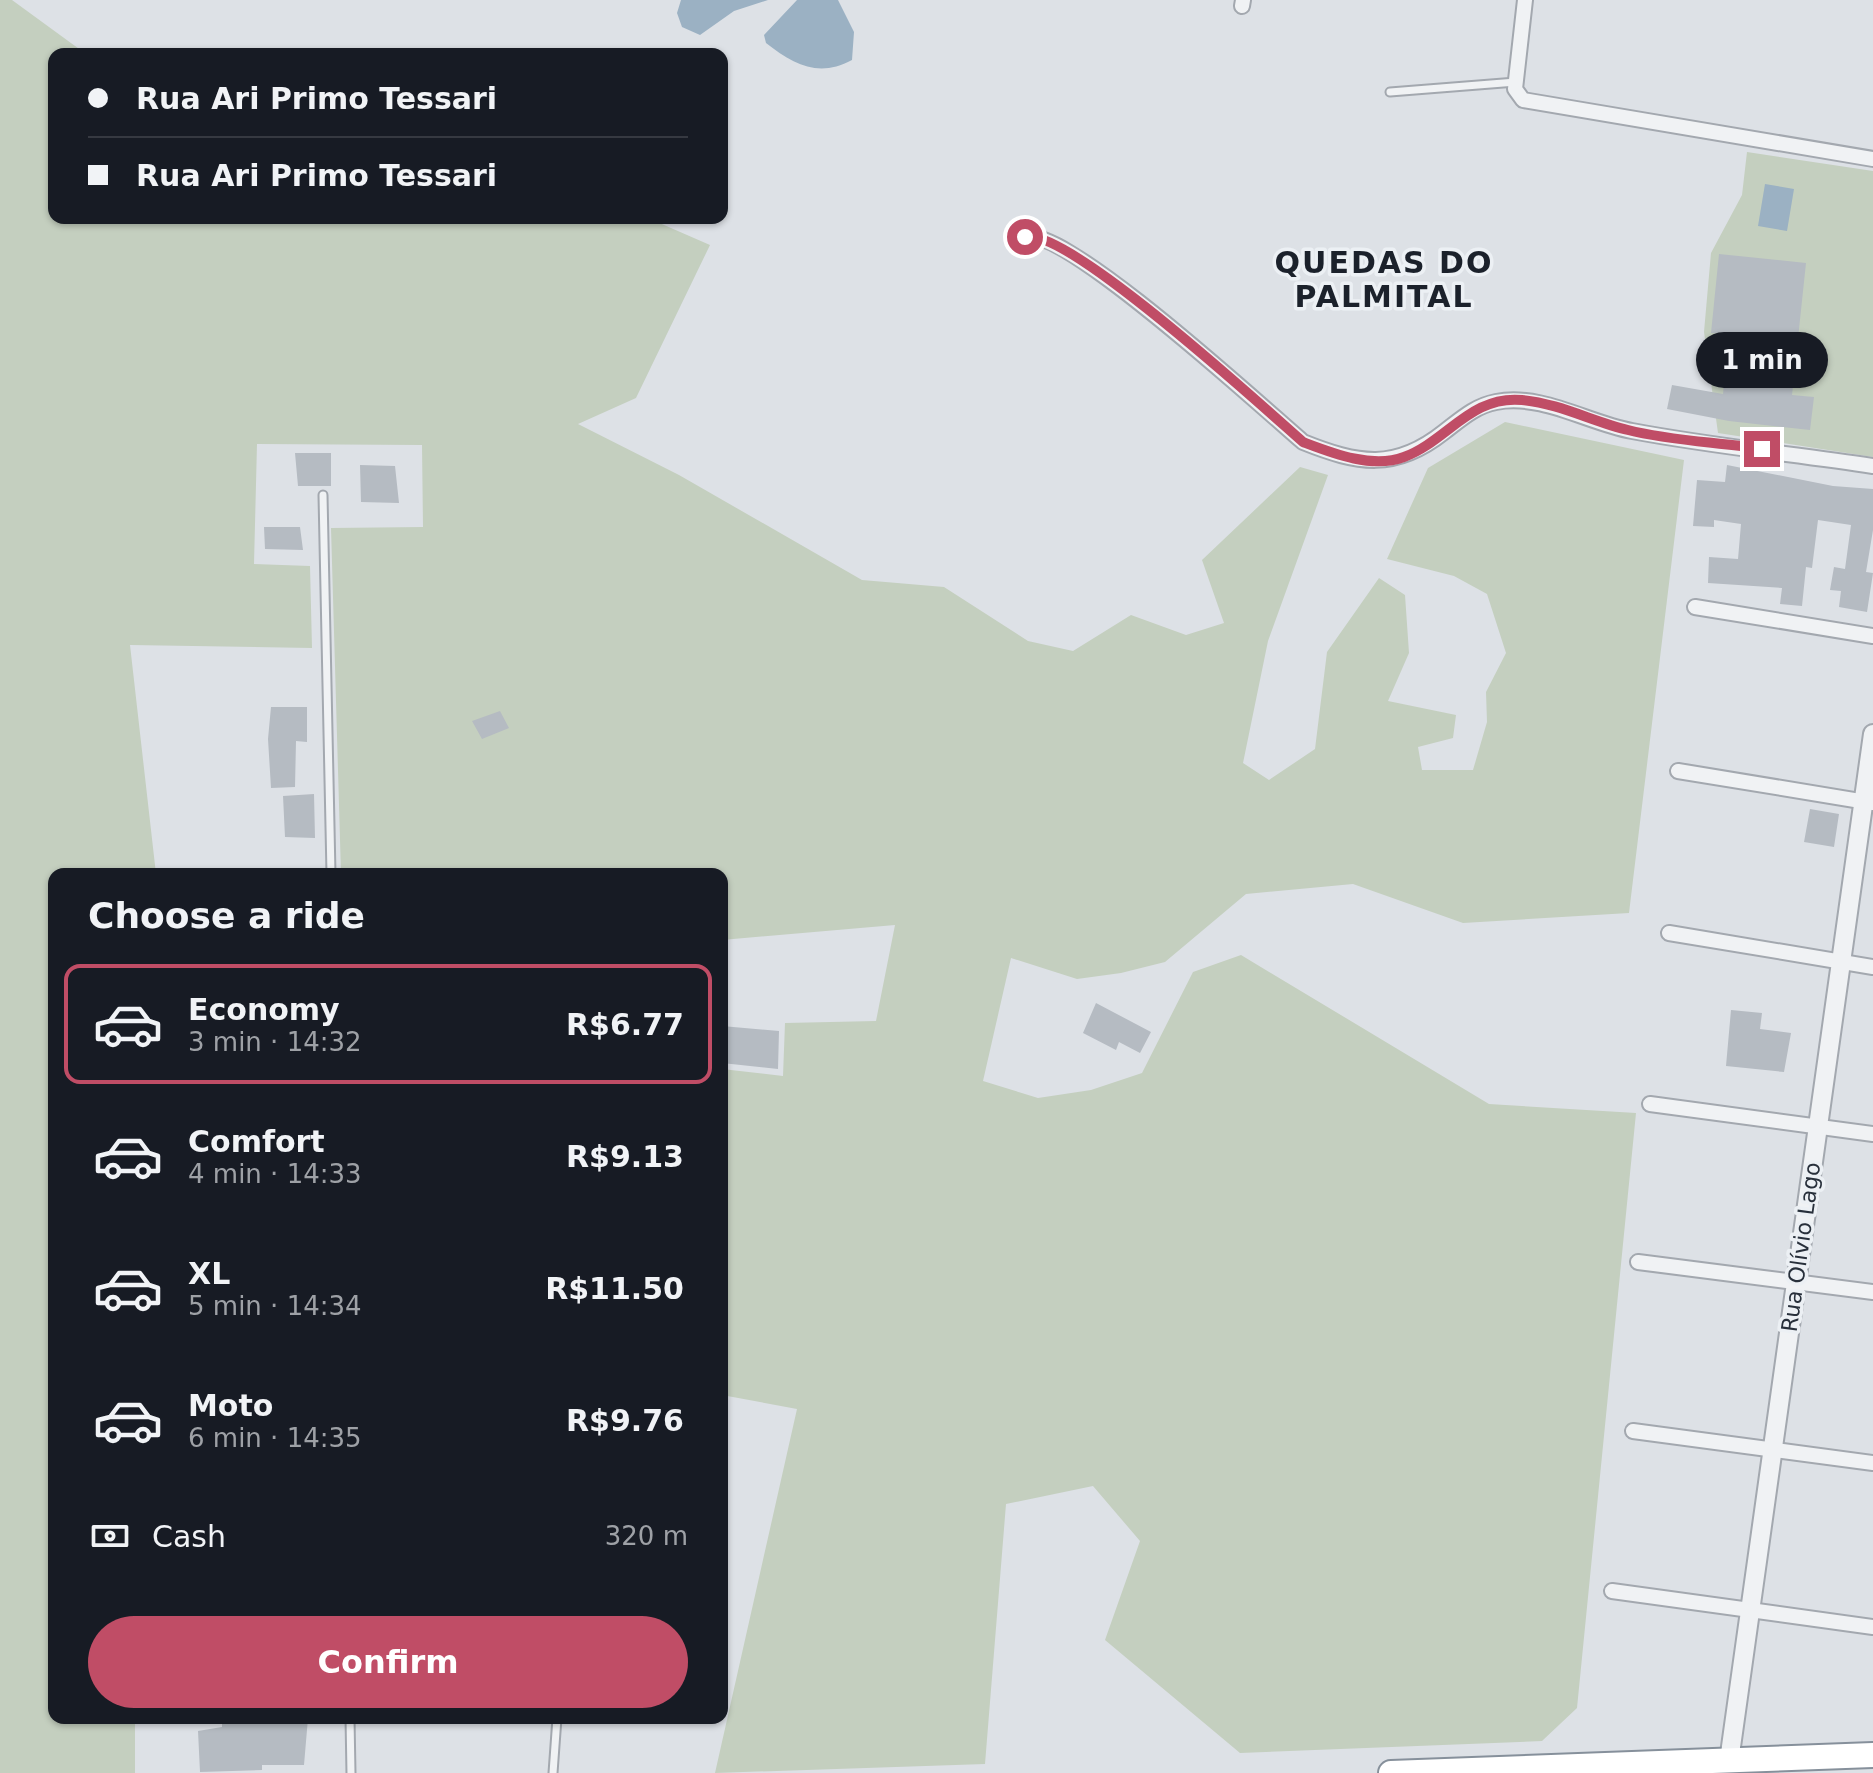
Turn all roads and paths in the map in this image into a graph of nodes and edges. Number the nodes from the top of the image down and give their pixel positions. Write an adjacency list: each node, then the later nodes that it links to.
1 (1525, 0): 2 (street)
2 (1515, 85): 3 (lane); 4 (street)
3 (1390, 92)
4 (1873, 159)
5 (1025, 237): 6 (street)
6 (1873, 466)
7 (323, 495): 13 (lane)
8 (1695, 607): 9 (street)
9 (1873, 636)
10 (1873, 734): 12 (street, Rua Olívio Lago)
11 (1678, 771): 12 (street)
12 (1868, 802): 15 (street, Rua Olívio Lago)
13 (331, 868)
14 (1669, 933): 15 (street)
15 (1841, 961): 16 (street); 18 (street, Rua Olívio Lago)
16 (1873, 967)
17 (1650, 1104): 18 (street)
18 (1818, 1126): 19 (street); 21 (street, Rua Olívio Lago)
19 (1873, 1134)
20 (1638, 1262): 21 (street)
21 (1796, 1282): 22 (street); 24 (street, Rua Olívio Lago)
22 (1873, 1292)
23 (1633, 1431): 24 (street)
24 (1773, 1450): 25 (street); 27 (street, Rua Olívio Lago)
25 (1873, 1463)
26 (1612, 1591): 27 (street)
27 (1750, 1611): 28 (street); 32 (street, Rua Olívio Lago)
28 (1873, 1627)
29 (350, 1724): 33 (lane)
30 (557, 1724): 34 (lane)
31 (1873, 1755): 32 (highway)
32 (1729, 1761): 35 (highway)
33 (351, 1773)
34 (553, 1773)
35 (1391, 1773)

